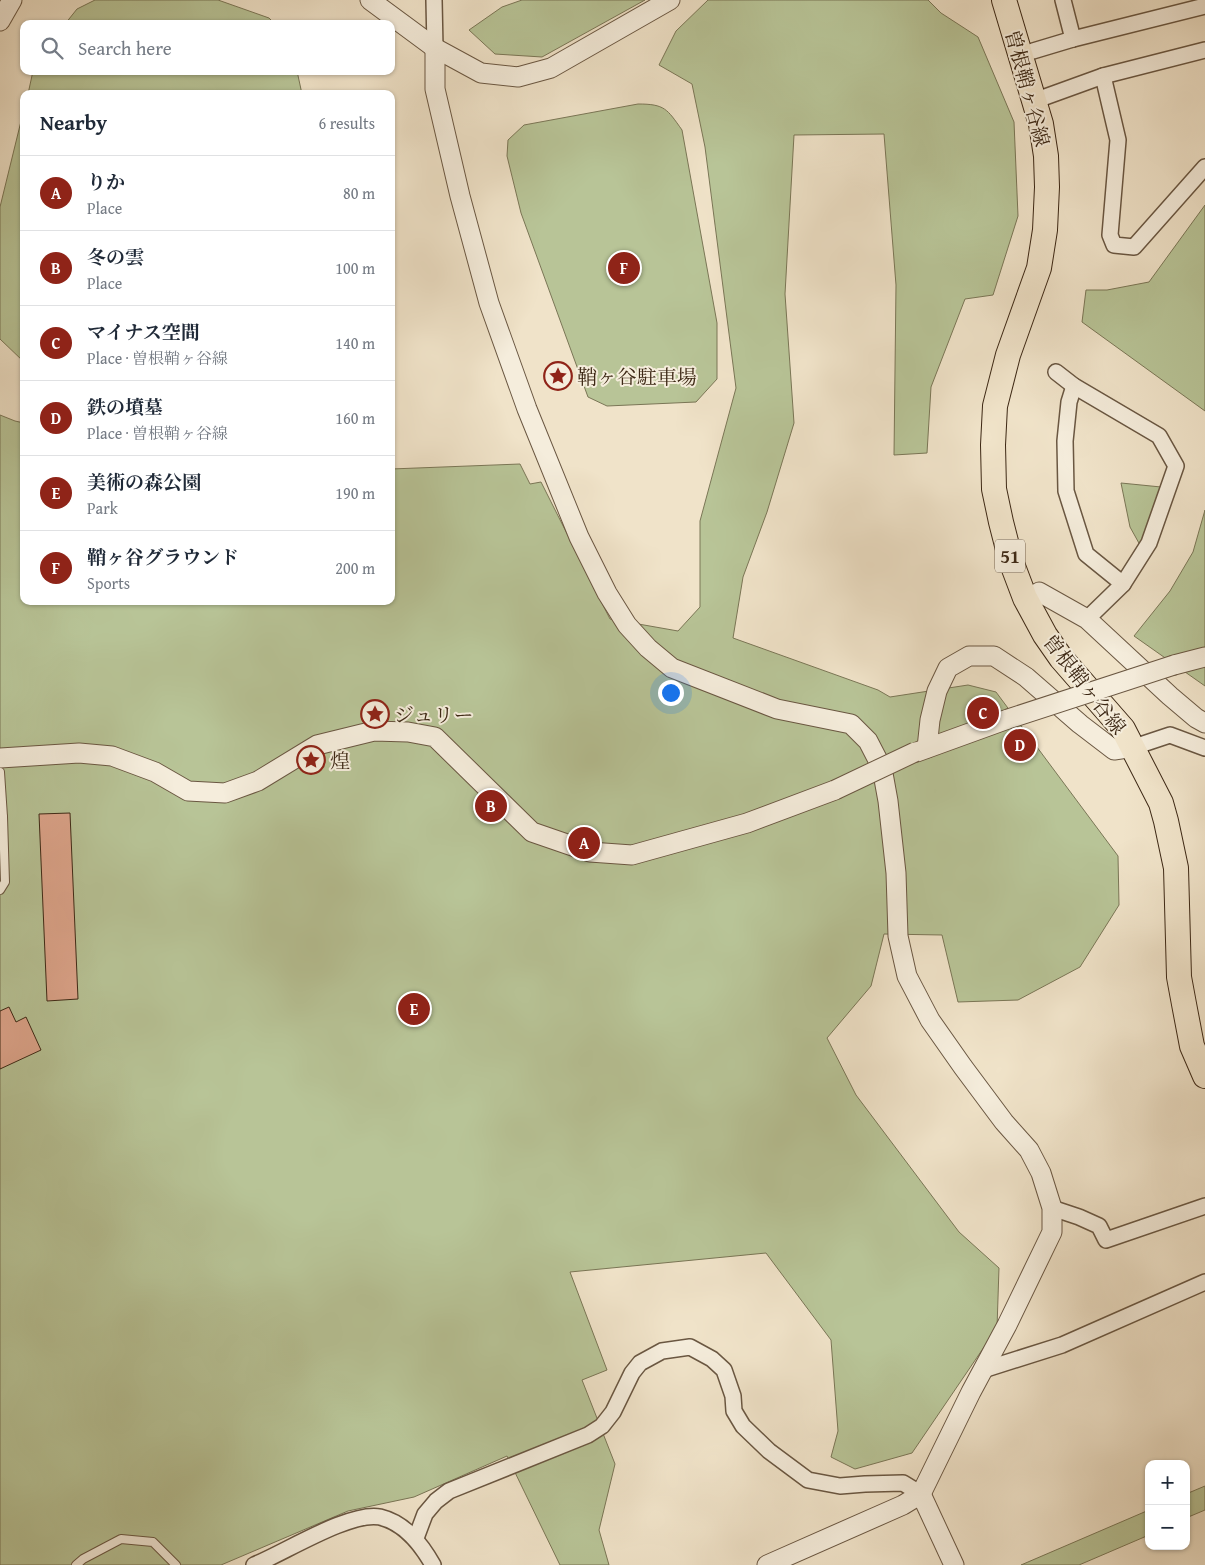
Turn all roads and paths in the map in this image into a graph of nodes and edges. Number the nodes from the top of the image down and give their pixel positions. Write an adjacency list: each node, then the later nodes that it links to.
1 (12, 0): 9 (street)
2 (434, 0): 11 (street)
3 (670, 0): 11 (street)
4 (1004, 0): 24 (main road, 曽根鞘ヶ谷線 / 51)
5 (1019, 0): 13 (main road, 曽根鞘ヶ谷線 / 51)
6 (1063, 0): 10 (street)
7 (377, 3): 11 (street)
8 (1205, 6): 10 (street)
9 (0, 21)
10 (1072, 39): 13 (street)
11 (435, 48): 35 (street)
12 (1205, 50): 14 (street)
13 (1033, 51): 15 (main road, 曽根鞘ヶ谷線 / 51)
14 (1103, 76): 15 (street); 16 (street)
15 (1045, 97): 20 (main road, 曽根鞘ヶ谷線 / 51)
16 (1205, 168)
17 (1056, 372): 18 (street)
18 (1074, 386): 19 (street); 19 (street)
19 (1123, 584): 21 (street)
20 (1038, 592): 21 (street); 24 (main road, 曽根鞘ヶ谷線 / 51)
21 (1087, 619): 23 (street)
22 (1205, 657): 26 (street, bridge)
23 (1205, 723)
24 (1140, 745): 25 (street); 26 (street); 32 (main road, 曽根鞘ヶ谷線 / 51); 33 (main road, 曽根鞘ヶ谷線 / 51)
25 (1205, 748)
26 (921, 750): 27 (street, bridge)
27 (0, 758)
28 (0, 772): 29 (lane)
29 (2, 817): 30 (lane)
30 (2, 866): 31 (lane)
31 (0, 890)
32 (1205, 1044)
33 (1205, 1076)
34 (1205, 1206): 35 (street)
35 (1052, 1208): 37 (street)
36 (1205, 1282): 37 (street)
37 (983, 1370): 38 (street)
38 (921, 1494): 39 (street); 44 (street); 45 (street)
39 (416, 1538): 42 (street); 43 (street)
40 (76, 1565): 41 (lane)
41 (176, 1565)
42 (254, 1565)
43 (433, 1565)
44 (767, 1565)
45 (954, 1565)

